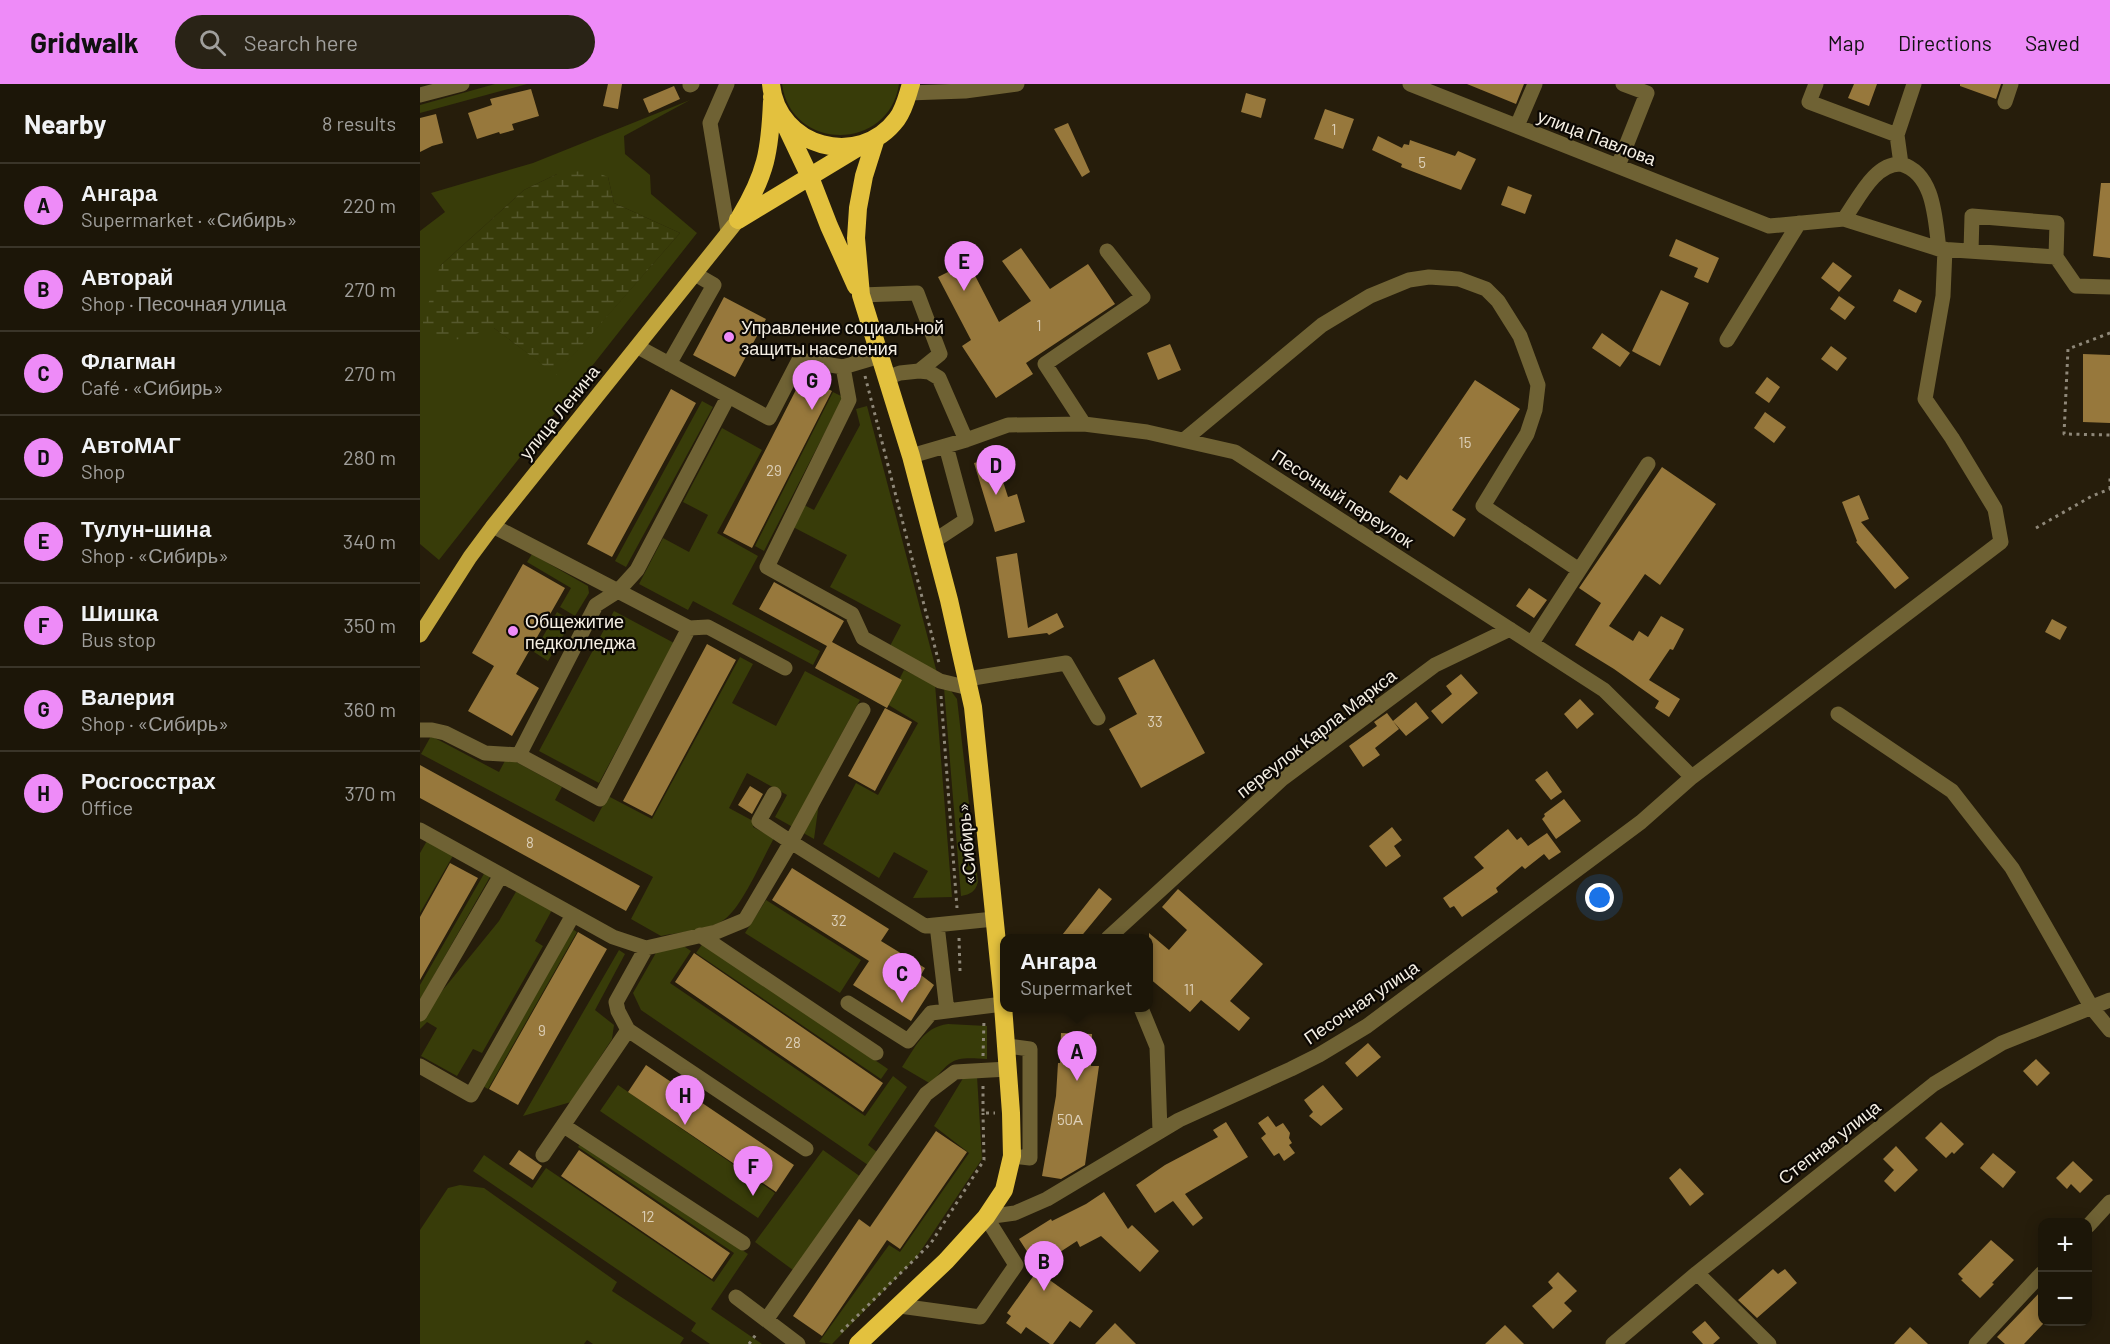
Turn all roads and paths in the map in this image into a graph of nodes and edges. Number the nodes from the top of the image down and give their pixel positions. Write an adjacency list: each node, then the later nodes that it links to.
1 (462, 84): 13 (street)
2 (727, 84): 23 (street)
3 (1017, 84): 11 (street)
4 (1410, 84): 10 (street, улица Павлова)
5 (1535, 84): 15 (street)
6 (1623, 84): 19 (street)
7 (1816, 84): 16 (street)
8 (1914, 84): 16 (street)
9 (2011, 84): 14 (street)
10 (1426, 87): 15 (street, улица Павлова)
11 (909, 88): 17 (highway)
12 (771, 90): 17 (highway); 20 (highway); 23 (highway)
13 (420, 95)
14 (2005, 102)
15 (1517, 126): 19 (street, улица Павлова)
16 (1897, 135): 18 (street)
17 (869, 141): 20 (highway); 30 (highway)
18 (1901, 164): 21 (street); 24 (street)
19 (1618, 166): 22 (street, улица Павлова)
20 (810, 177): 23 (highway); 30 (highway)
21 (1844, 219): 22 (street); 24 (street)
22 (1799, 223): 32 (street)
23 (733, 226): 28 (main road, улица Ленина)
24 (1942, 249): 26 (street); 67 (street, Песочная улица)
25 (1107, 251): 41 (street)
26 (1971, 251): 27 (street); 27 (street)
27 (2056, 257): 29 (street)
28 (695, 274): 33 (main road, улица Ленина); 36 (street)
29 (2110, 286)
30 (861, 295): 34 (highway, «Сибирь»); 38 (street)
31 (2110, 333): 42 (path)
32 (1727, 340)
33 (638, 347): 36 (street); 50 (main road, улица Ленина)
34 (880, 356): 35 (street); 39 (highway, «Сибирь»)
35 (861, 362): 37 (street); 60 (path)
36 (669, 364): 40 (street)
37 (843, 367): 40 (street); 61 (street)
38 (919, 371): 39 (street); 43 (street)
39 (886, 378): 46 (highway, «Сибирь»)
40 (728, 397): 54 (street)
41 (1084, 424): 43 (street, Песочный переулок); 44 (street, Песочный переулок)
42 (2110, 435)
43 (966, 440): 45 (street, Песочный переулок)
44 (1184, 440): 53 (street); 56 (street, Песочный переулок)
45 (946, 446): 46 (street, Песочный переулок); 52 (street)
46 (910, 456): 52 (highway, «Сибирь»)
47 (1648, 464): 53 (street)
48 (2110, 477): 49 (path)
49 (2110, 489): 51 (path)
50 (493, 526): 54 (street); 57 (main road, улица Ленина)
51 (2036, 528)
52 (933, 541): 61 (highway, «Сибирь»)
53 (1579, 570): 58 (street)
54 (618, 591): 55 (street); 66 (street)
55 (689, 628): 59 (street); 66 (street)
56 (1510, 629): 58 (street, Песочный переулок); 75 (street, переулок Карла Маркса)
57 (420, 635)
58 (1532, 643): 67 (street, Песочный переулок)
59 (785, 668)
60 (941, 669)
61 (968, 684): 64 (street); 73 (highway, «Сибирь»)
62 (863, 710): 70 (street)
63 (1838, 714): 82 (street)
64 (1098, 718)
65 (420, 730): 66 (street)
66 (519, 755)
67 (1692, 777): 95 (street, Песочная улица)
68 (774, 794): 70 (street)
69 (420, 830): 71 (street)
70 (791, 842): 74 (street); 76 (street)
71 (501, 875): 72 (street); 86 (street)
72 (573, 915): 77 (street); 91 (street)
73 (994, 919): 74 (street); 78 (highway, «Сибирь»)
74 (937, 925): 83 (street)
75 (1113, 934)
76 (700, 935): 77 (street); 90 (street)
77 (646, 948): 87 (street)
78 (1000, 976)
79 (2110, 1000): 82 (street, Степная улица)
80 (848, 1003): 83 (street)
81 (1000, 1004): 83 (street)
82 (2092, 1008): 88 (street); 103 (street, Степная улица)
83 (947, 1011)
84 (1004, 1012): 89 (highway, «Сибирь»)
85 (1143, 1012): 95 (street)
86 (420, 1014)
87 (628, 1030): 94 (street); 96 (street)
88 (2110, 1030)
89 (1007, 1047): 92 (highway, «Сибирь»); 98 (street)
90 (876, 1053)
91 (420, 1066)
92 (1008, 1069): 98 (highway, «Сибирь»); 107 (street)
93 (983, 1113): 108 (path)
94 (564, 1126): 97 (street); 102 (street)
95 (1160, 1131): 100 (street, Песочная улица)
96 (806, 1149)
97 (543, 1155)
98 (1012, 1156): 100 (highway, «Сибирь»)
99 (2110, 1202): 101 (street)
100 (986, 1217): 106 (highway, «Сибирь»); 106 (street)
101 (2092, 1222)
102 (744, 1243)
103 (1697, 1273): 111 (street, Степная улица); 112 (street)
104 (2038, 1278): 113 (street)
105 (736, 1297): 107 (street)
106 (900, 1306): 110 (highway, «Сибирь»)
107 (766, 1320): 109 (street)
108 (841, 1332)
109 (798, 1344)
110 (858, 1344)
111 (1614, 1344)
112 (1769, 1344)
113 (1976, 1344)

